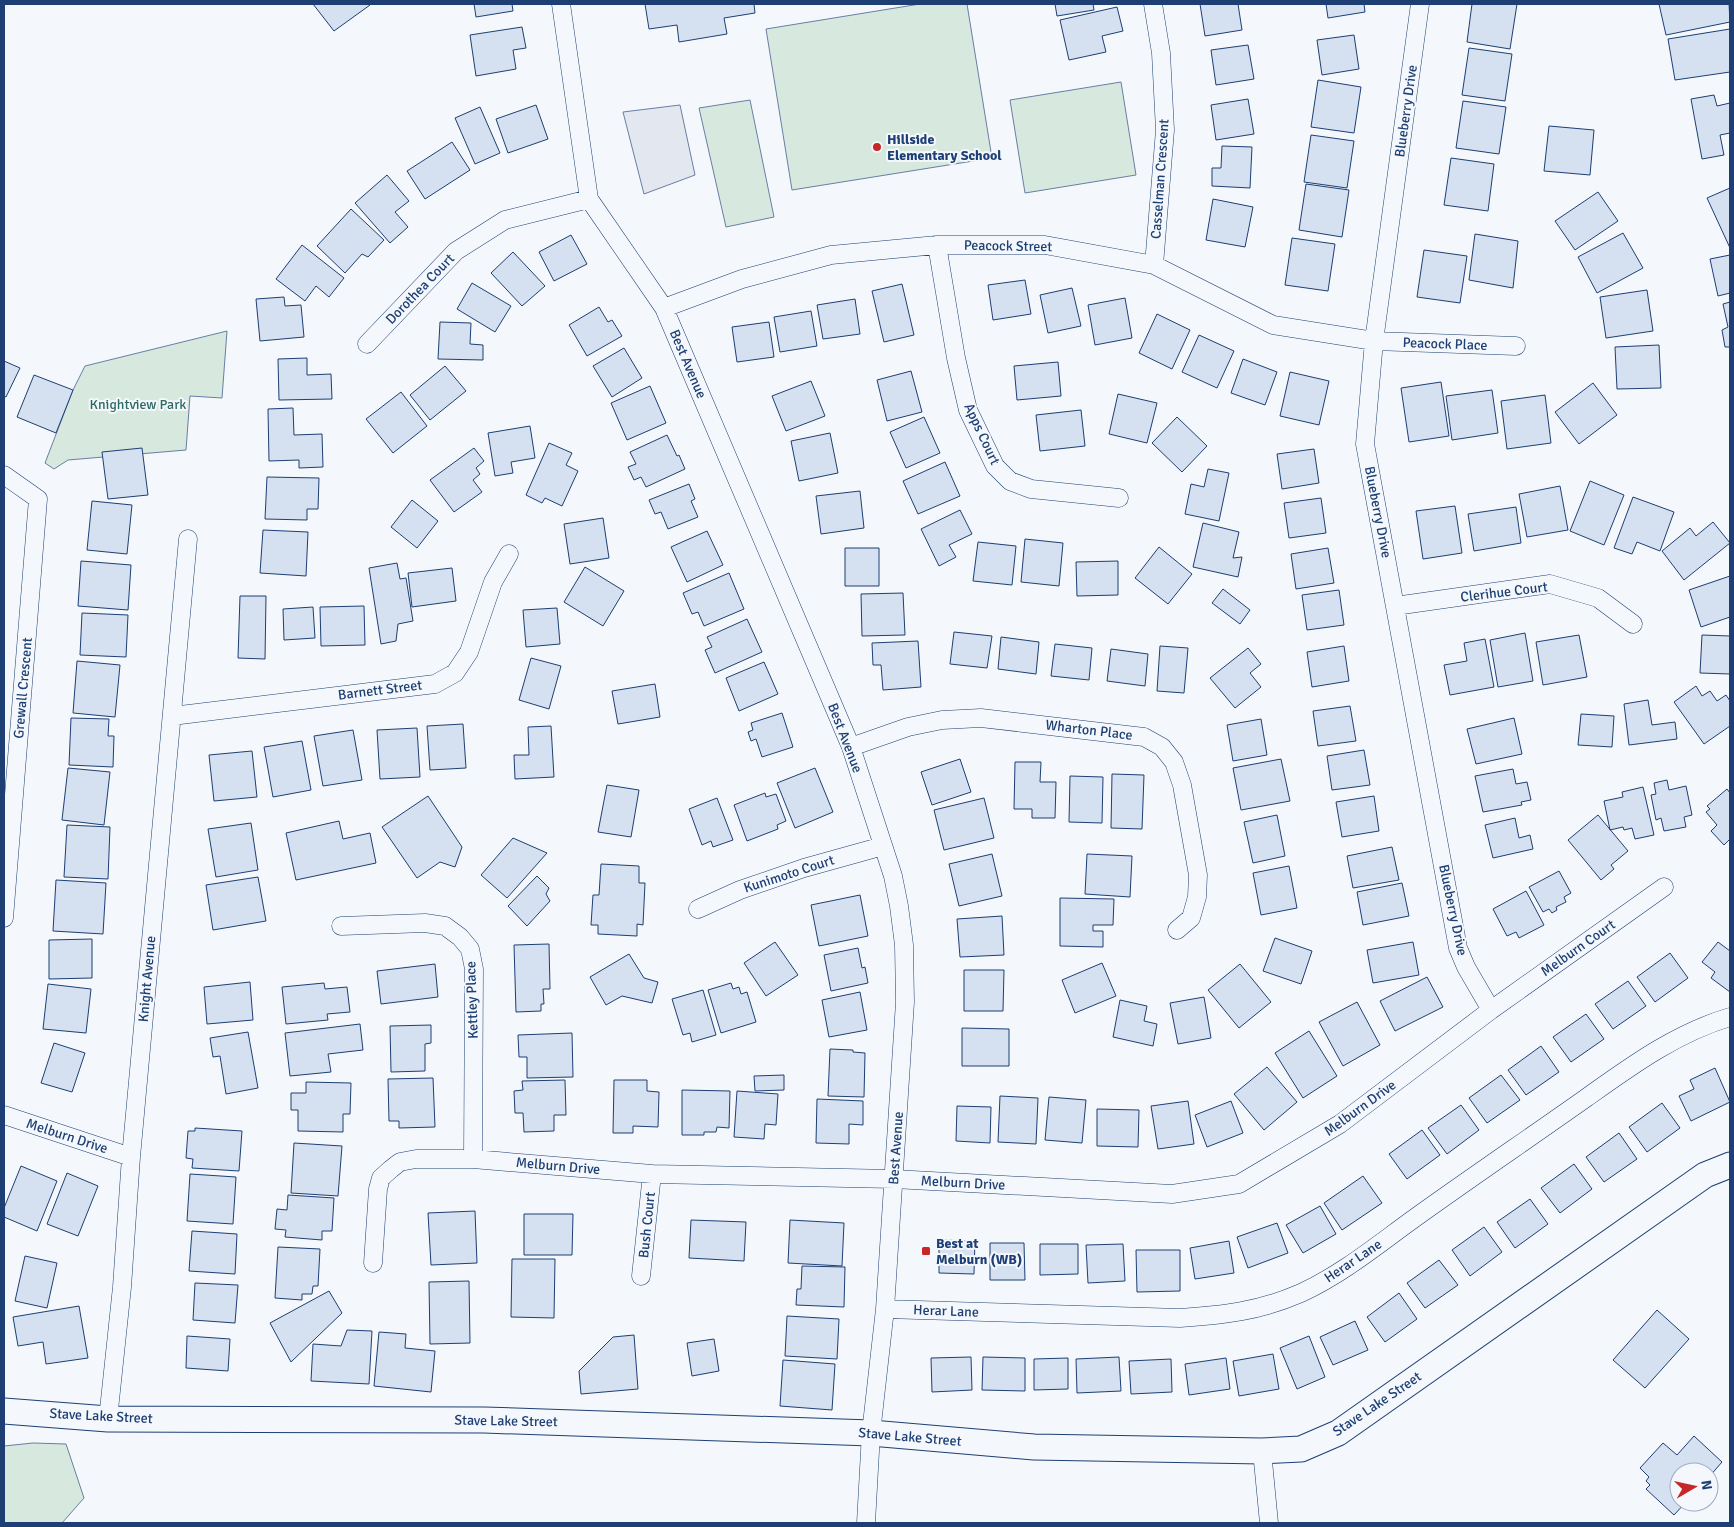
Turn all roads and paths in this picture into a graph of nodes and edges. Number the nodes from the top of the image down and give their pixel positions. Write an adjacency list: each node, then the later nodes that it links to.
1 (561, 4): 4 (street, Best Avenue)
2 (1153, 4): 6 (street, Casselman Crescent)
3 (1420, 4): 8 (street, Blueberry Drive)
4 (588, 199): 7 (street, Best Avenue); 9 (street, Dorothea Court)
5 (937, 245): 6 (street, Peacock Street); 7 (street, Peacock Street); 12 (street, Apps Court)
6 (1154, 265): 8 (street, Peacock Street)
7 (664, 308): 18 (street, Best Avenue)
8 (1374, 342): 10 (street, Peacock Place); 15 (street, Blueberry Drive)
9 (367, 344)
10 (1516, 346)
11 (4, 475): 22 (street, Grewall Crescent)
12 (1119, 498)
13 (188, 538): 17 (street, Knight Avenue)
14 (509, 554): 17 (street, Barnett Street)
15 (1396, 606): 16 (street, Clerihue Court); 25 (street, Blueberry Drive)
16 (1633, 624)
17 (172, 716): 28 (street, Knight Avenue)
18 (851, 747): 19 (street, Best Avenue); 24 (street, Wharton Place)
19 (883, 846): 21 (street, Kunimoto Court); 32 (street, Best Avenue)
20 (1664, 887): 25 (street, Melburn Court)
21 (698, 910)
22 (4, 918)
23 (341, 926): 29 (street, Kettley Place)
24 (1177, 930)
25 (1492, 1010): 32 (street, Melburn Drive)
26 (1730, 1017): 35 (street, Herar Lane)
27 (4, 1115): 28 (street, Melburn Drive)
28 (131, 1157): 37 (street, Knight Avenue)
29 (473, 1159): 31 (street, Melburn Drive); 33 (street, Melburn Drive)
30 (1730, 1165): 39 (main road, Stave Lake Street)
31 (652, 1174): 32 (street, Melburn Drive); 34 (street, Bush Court)
32 (894, 1179): 35 (street, Best Avenue)
33 (373, 1263)
34 (642, 1276)
35 (885, 1309): 38 (street, Best Avenue)
36 (4, 1411): 37 (main road, Stave Lake Street)
37 (108, 1419): 38 (main road, Stave Lake Street)
38 (871, 1432): 39 (main road, Stave Lake Street); 40 (street, Best Avenue)
39 (1262, 1451): 41 (street)
40 (866, 1523)
41 (1269, 1523)

